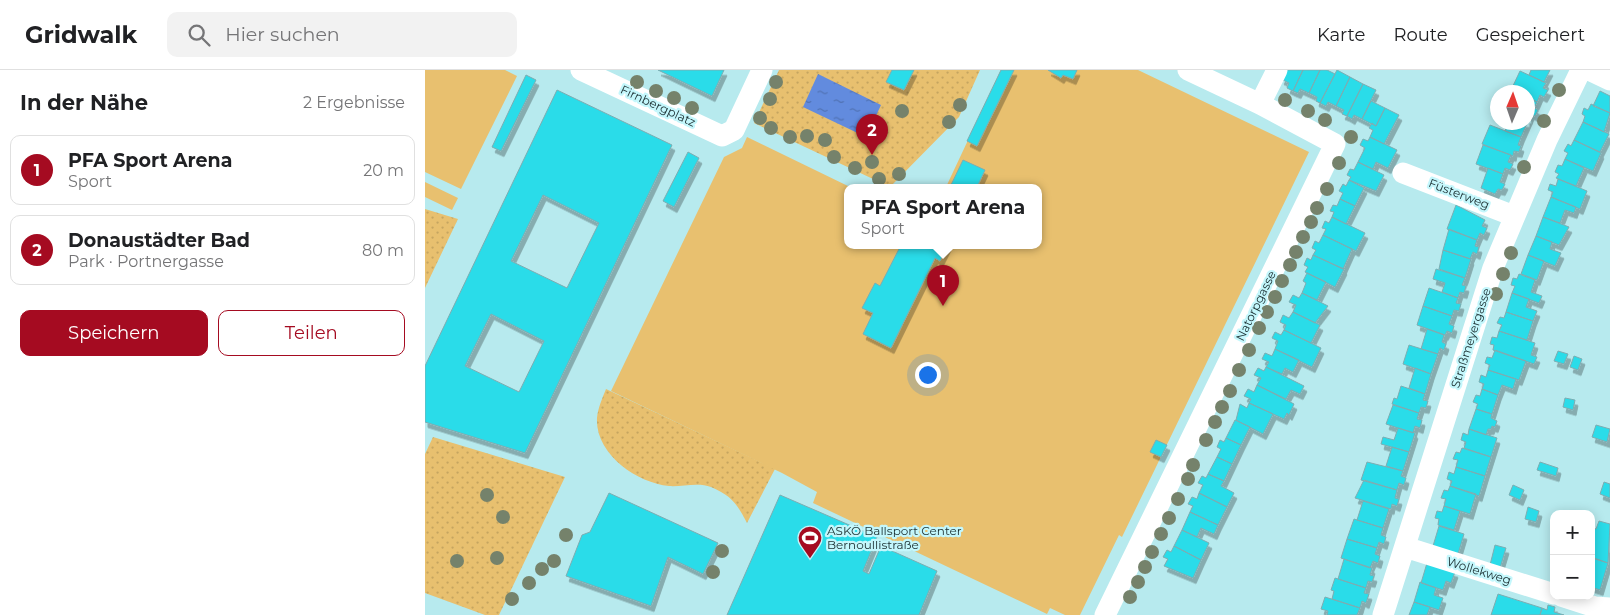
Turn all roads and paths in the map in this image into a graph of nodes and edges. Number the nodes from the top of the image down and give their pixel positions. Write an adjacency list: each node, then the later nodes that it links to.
1 (581, 70): 2 (street, Firnbergplatz)
2 (762, 70)
3 (1188, 70): 8 (street, Natorpgasse)
4 (1277, 70): 8 (street)
5 (1581, 70): 10 (street, Straßmeyergasse)
6 (1589, 70): 7 (street)
7 (1610, 80)
8 (1260, 104): 15 (street, Natorpgasse)
9 (1403, 173): 10 (street, Füsterweg)
10 (1514, 216): 11 (street, Straßmeyergasse)
11 (1405, 547): 12 (street, Wollekweg); 16 (street, Straßmeyergasse)
12 (1550, 593)
13 (1573, 600): 14 (street)
14 (1610, 608)
15 (1105, 615)
16 (1383, 615)

